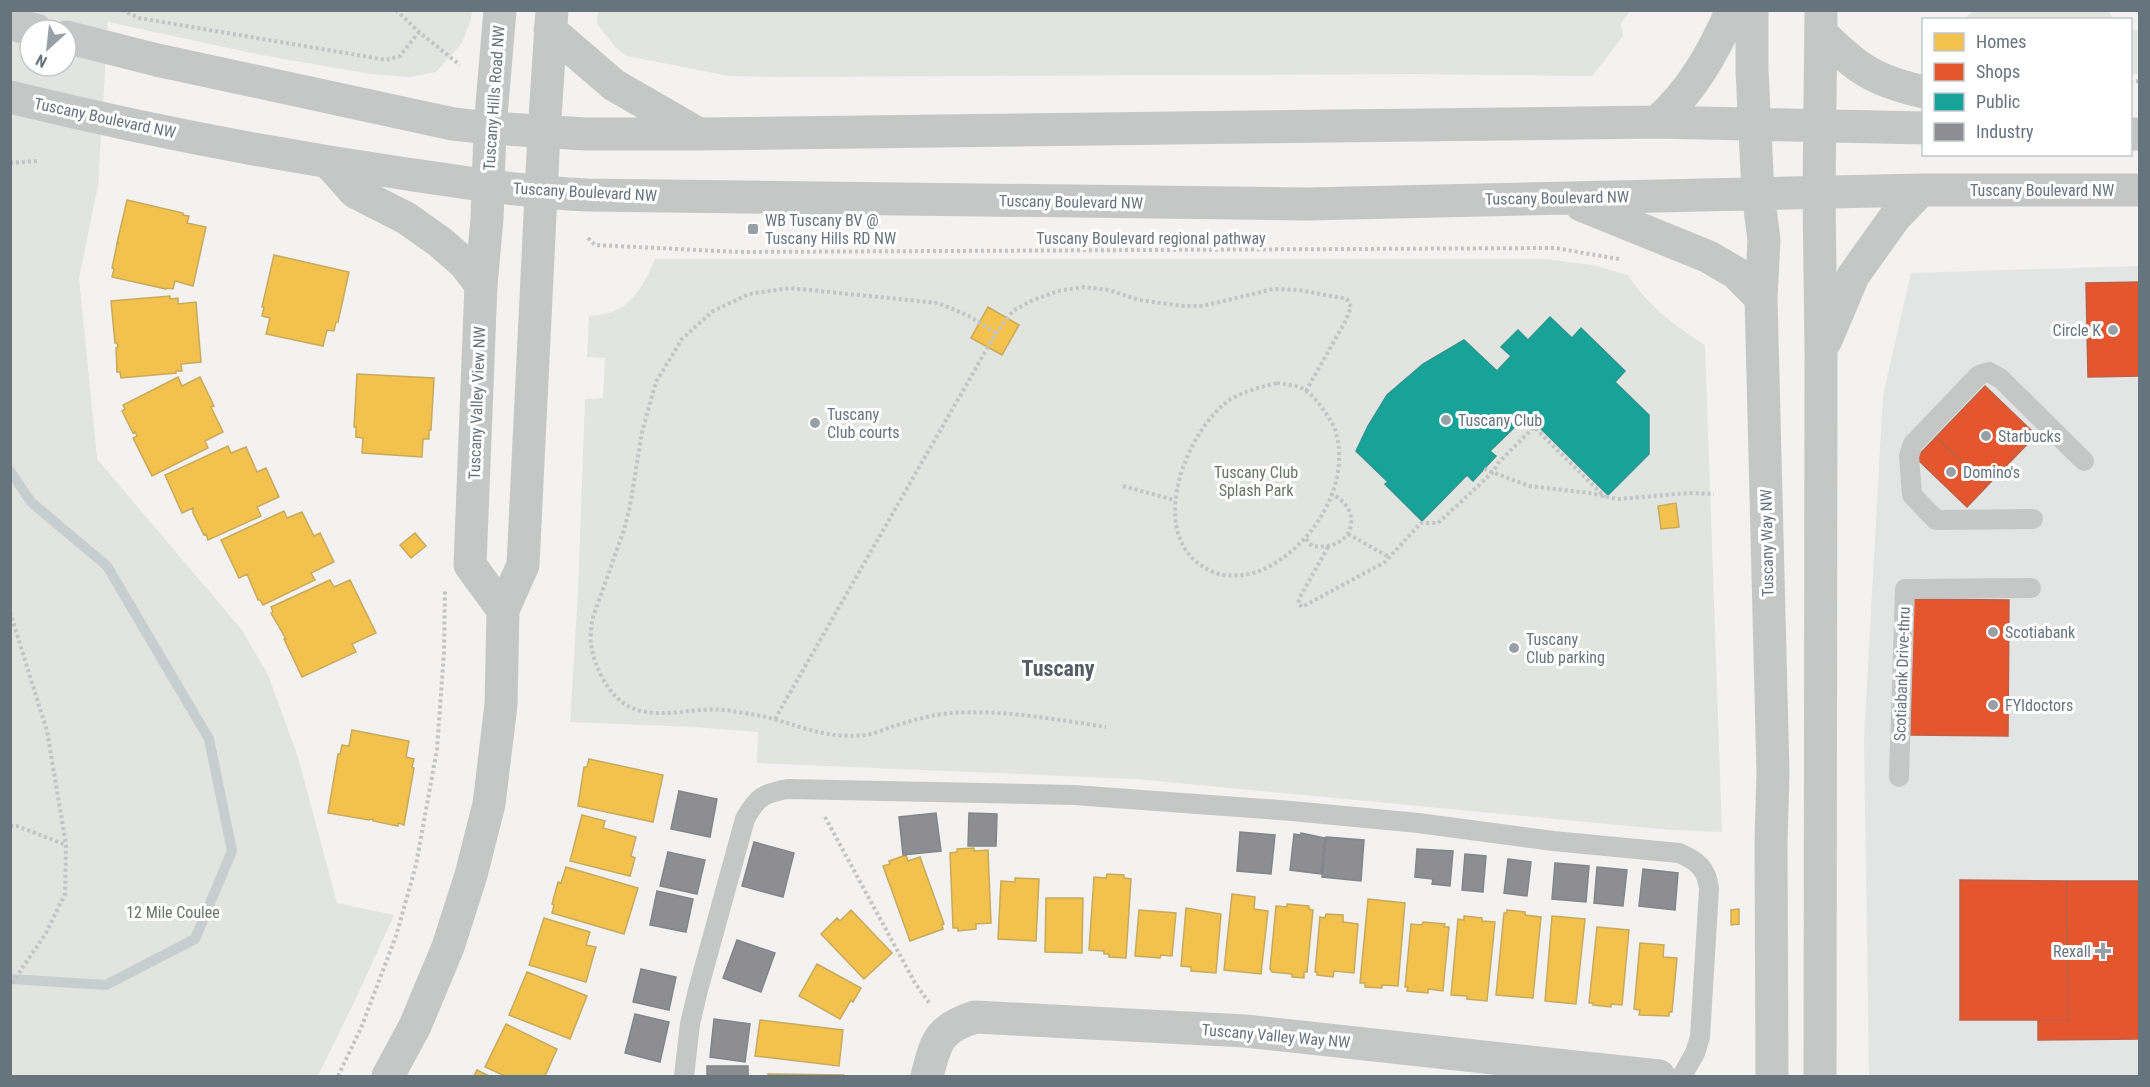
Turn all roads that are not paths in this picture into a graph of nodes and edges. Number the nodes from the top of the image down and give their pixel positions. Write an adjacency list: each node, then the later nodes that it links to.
1 (500, 10): 13 (street, Tuscany Hills Road NW)
2 (1732, 10): 9 (street)
3 (1752, 10): 10 (street, Tuscany Way NW)
4 (551, 20): 14 (street); 15 (street)
5 (1822, 22): 7 (street); 11 (street)
6 (78, 40): 13 (street)
7 (1922, 92)
8 (10, 97): 16 (street, Tuscany Boulevard NW)
9 (1657, 122): 10 (street); 15 (street)
10 (1755, 124): 11 (street); 21 (street, Tuscany Way NW)
11 (1820, 125): 12 (street); 22 (street)
12 (1922, 128)
13 (490, 129): 14 (street); 17 (street, Tuscany Hills Road NW)
14 (544, 133): 15 (street); 20 (street)
15 (699, 134)
16 (329, 163): 17 (street, Tuscany Boulevard NW); 24 (street)
17 (488, 186): 20 (street, Tuscany Boulevard NW); 24 (street, Tuscany Valley View NW)
18 (1921, 190): 19 (street, Tuscany Boulevard NW); 22 (street, Tuscany Boulevard NW); 26 (street)
19 (2139, 190)
20 (542, 193): 23 (street, Tuscany Boulevard NW); 30 (street)
21 (1758, 193): 22 (street, Tuscany Boulevard NW); 23 (street, Tuscany Boulevard NW); 25 (street, Tuscany Way NW)
22 (1819, 193): 26 (street)
23 (1562, 198): 25 (street)
24 (482, 285): 30 (street, Tuscany Valley View NW)
25 (1761, 298): 37 (street, Tuscany Way NW)
26 (1821, 353): 38 (street)
27 (2084, 461): 28 (lane)
28 (2033, 519)
29 (2031, 588): 31 (lane, Scotiabank Drive-thru)
30 (503, 610): 32 (street)
31 (1899, 777)
32 (388, 1077)
33 (684, 1077): 36 (lane)
34 (927, 1077): 35 (street, Tuscany Valley Way NW)
35 (1659, 1077)
36 (1682, 1077)
37 (1772, 1077)
38 (1820, 1077)

